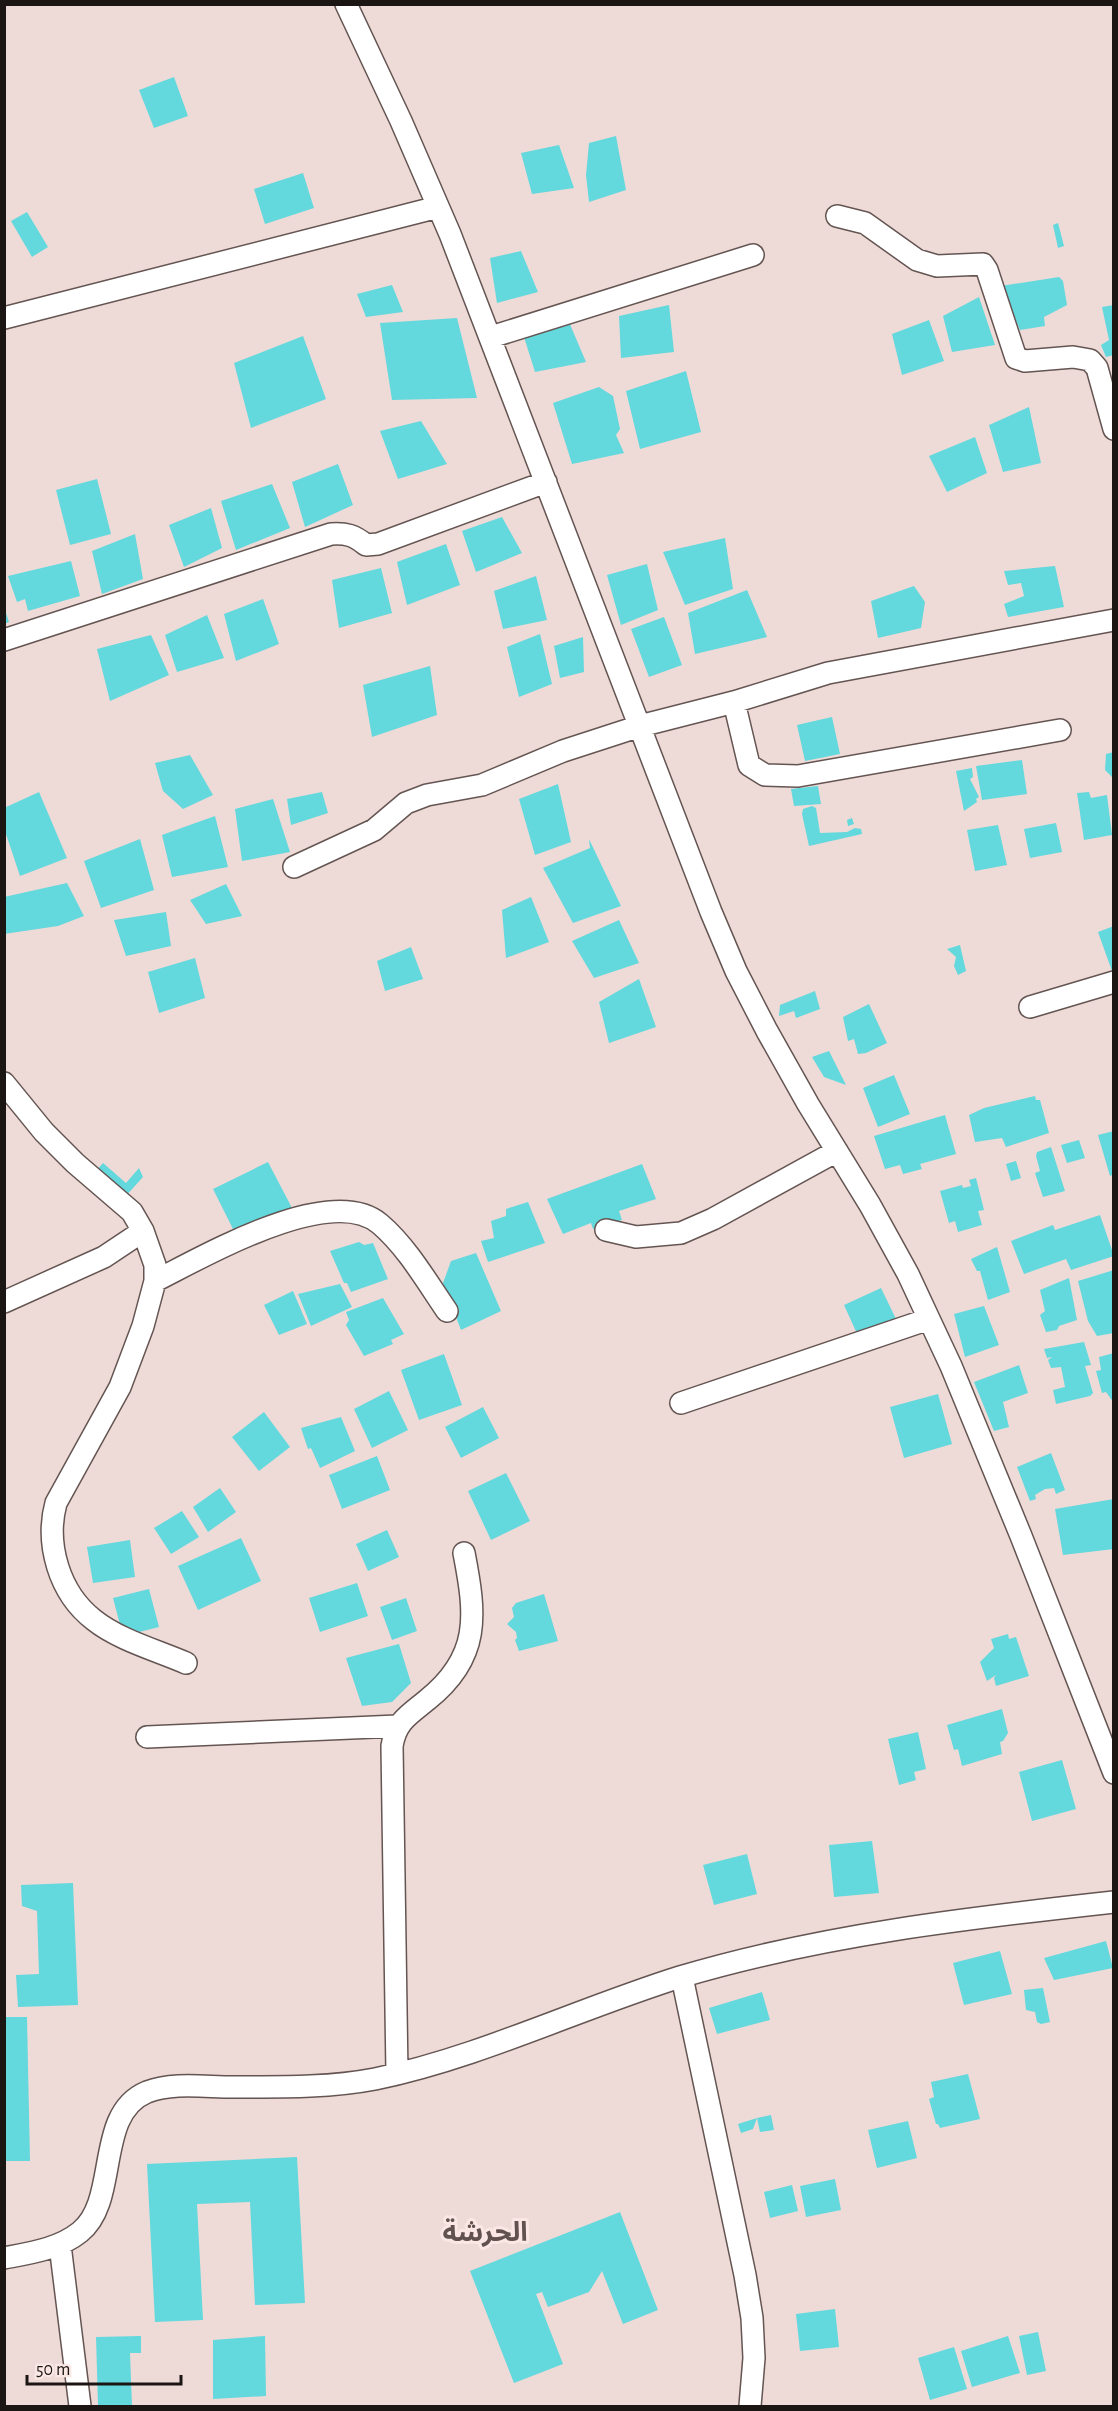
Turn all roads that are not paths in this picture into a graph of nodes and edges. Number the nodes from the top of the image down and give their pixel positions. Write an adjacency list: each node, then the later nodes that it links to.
1 (346, 4): 2 (street)
2 (438, 207): 5 (street); 6 (street)
3 (837, 216): 7 (street)
4 (753, 255): 6 (street)
5 (4, 318)
6 (491, 337): 8 (street)
7 (1113, 429)
8 (546, 482): 10 (street); 12 (street)
9 (1113, 620): 11 (street)
10 (4, 640)
11 (734, 702): 12 (street); 13 (street)
12 (640, 726): 14 (street); 18 (street)
13 (1060, 730)
14 (294, 867)
15 (1113, 982): 16 (street)
16 (1030, 1006)
17 (4, 1083): 20 (street)
18 (837, 1151): 19 (street); 24 (street)
19 (606, 1230)
20 (143, 1231): 21 (street); 22 (street)
21 (155, 1281): 23 (street); 27 (street)
22 (4, 1302)
23 (447, 1311)
24 (929, 1319): 25 (street); 30 (street)
25 (681, 1403)
26 (464, 1553): 28 (street)
27 (186, 1663)
28 (398, 1726): 29 (street); 33 (street)
29 (147, 1737)
30 (1113, 1773)
31 (1113, 1902): 32 (street)
32 (681, 1977): 33 (street); 37 (street)
33 (397, 2074): 34 (street)
34 (60, 2245): 35 (street); 36 (street)
35 (4, 2258)
36 (80, 2406)
37 (750, 2406)

